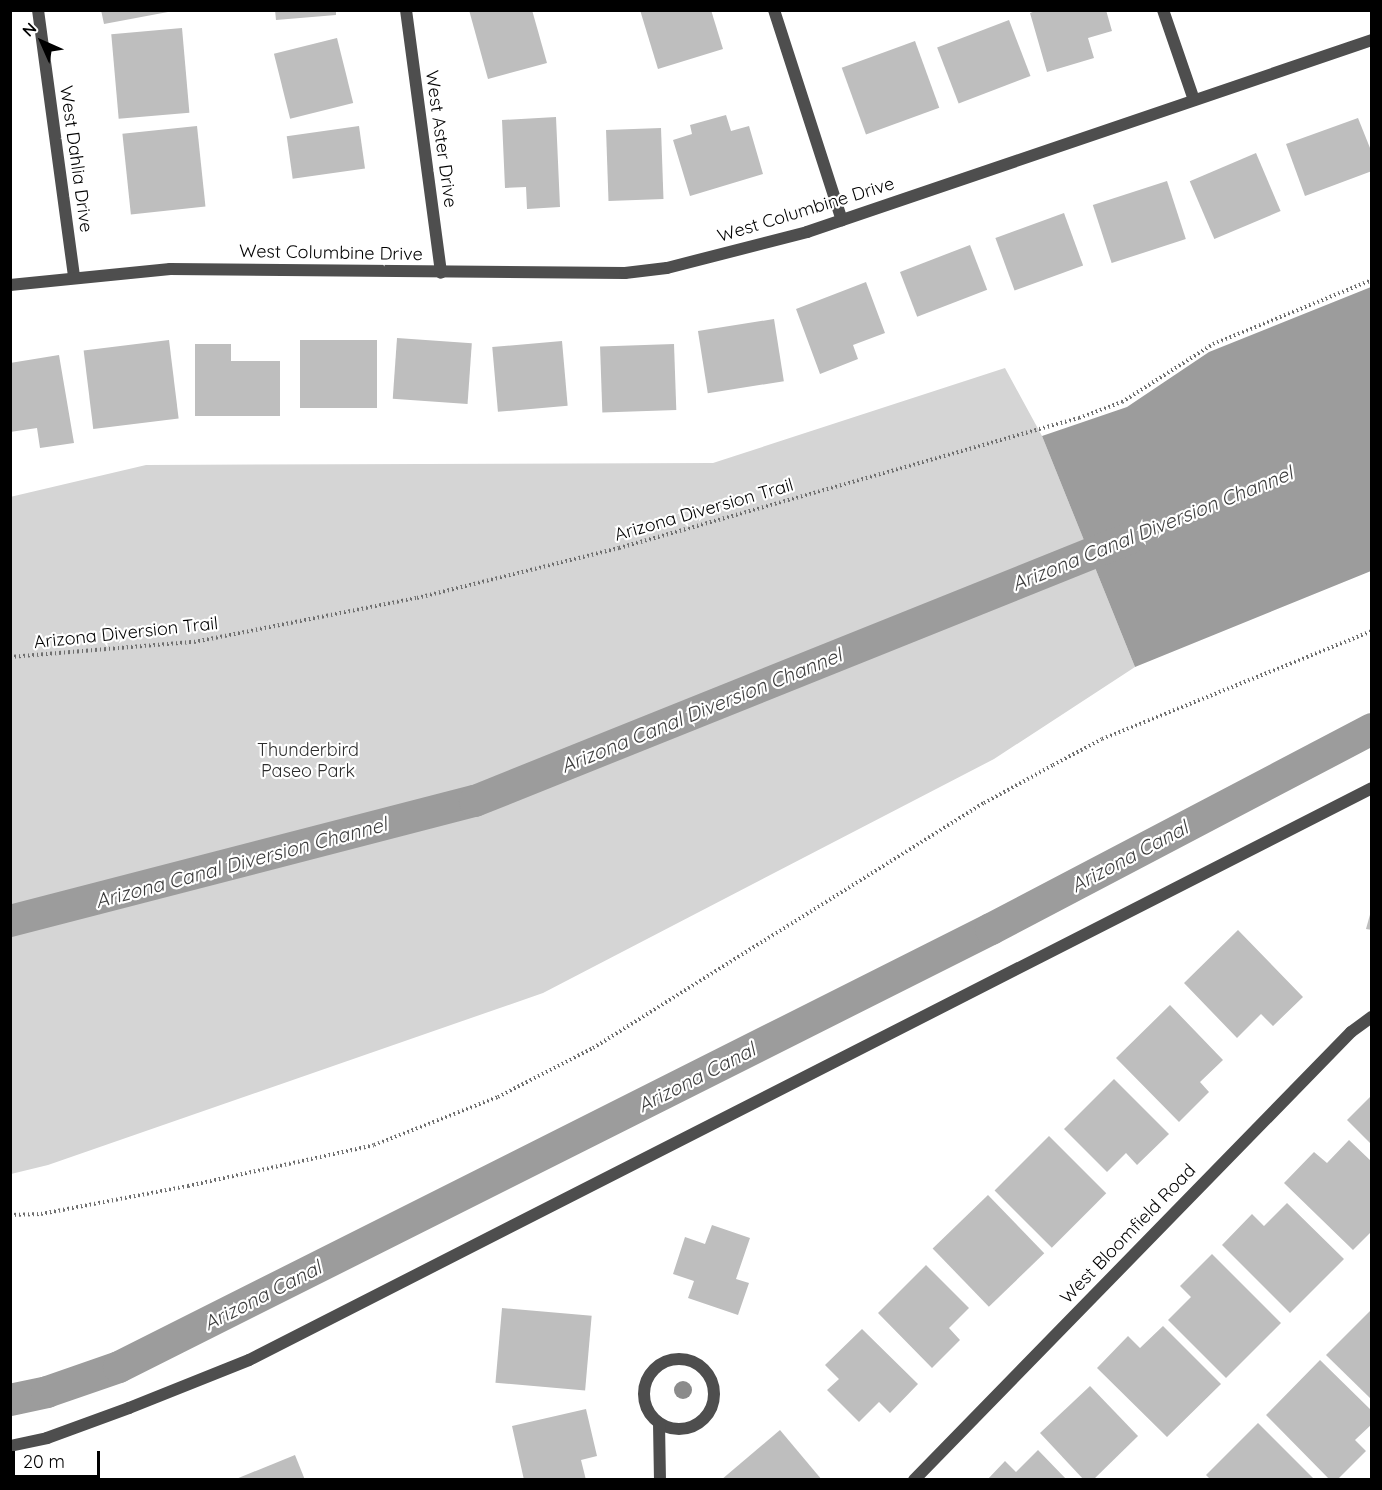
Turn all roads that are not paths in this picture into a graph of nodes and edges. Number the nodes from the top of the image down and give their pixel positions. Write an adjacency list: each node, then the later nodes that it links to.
1 (38, 10): 9 (street, West Dahlia Drive)
2 (406, 10): 8 (street, West Aster Drive)
3 (774, 10): 7 (street)
4 (1163, 10): 6 (street)
5 (1371, 40): 6 (street, West Columbine Drive)
6 (1194, 100): 7 (street, West Columbine Drive)
7 (842, 220): 8 (street, West Columbine Drive)
8 (441, 273): 9 (street, West Columbine Drive)
9 (74, 278): 10 (street, West Columbine Drive)
10 (10, 285)
11 (1371, 788): 14 (street)
12 (1371, 1017): 16 (street, West Bloomfield Road)
13 (659, 1423): 13 (street); 15 (street)
14 (10, 1446)
15 (660, 1479)
16 (914, 1479)

